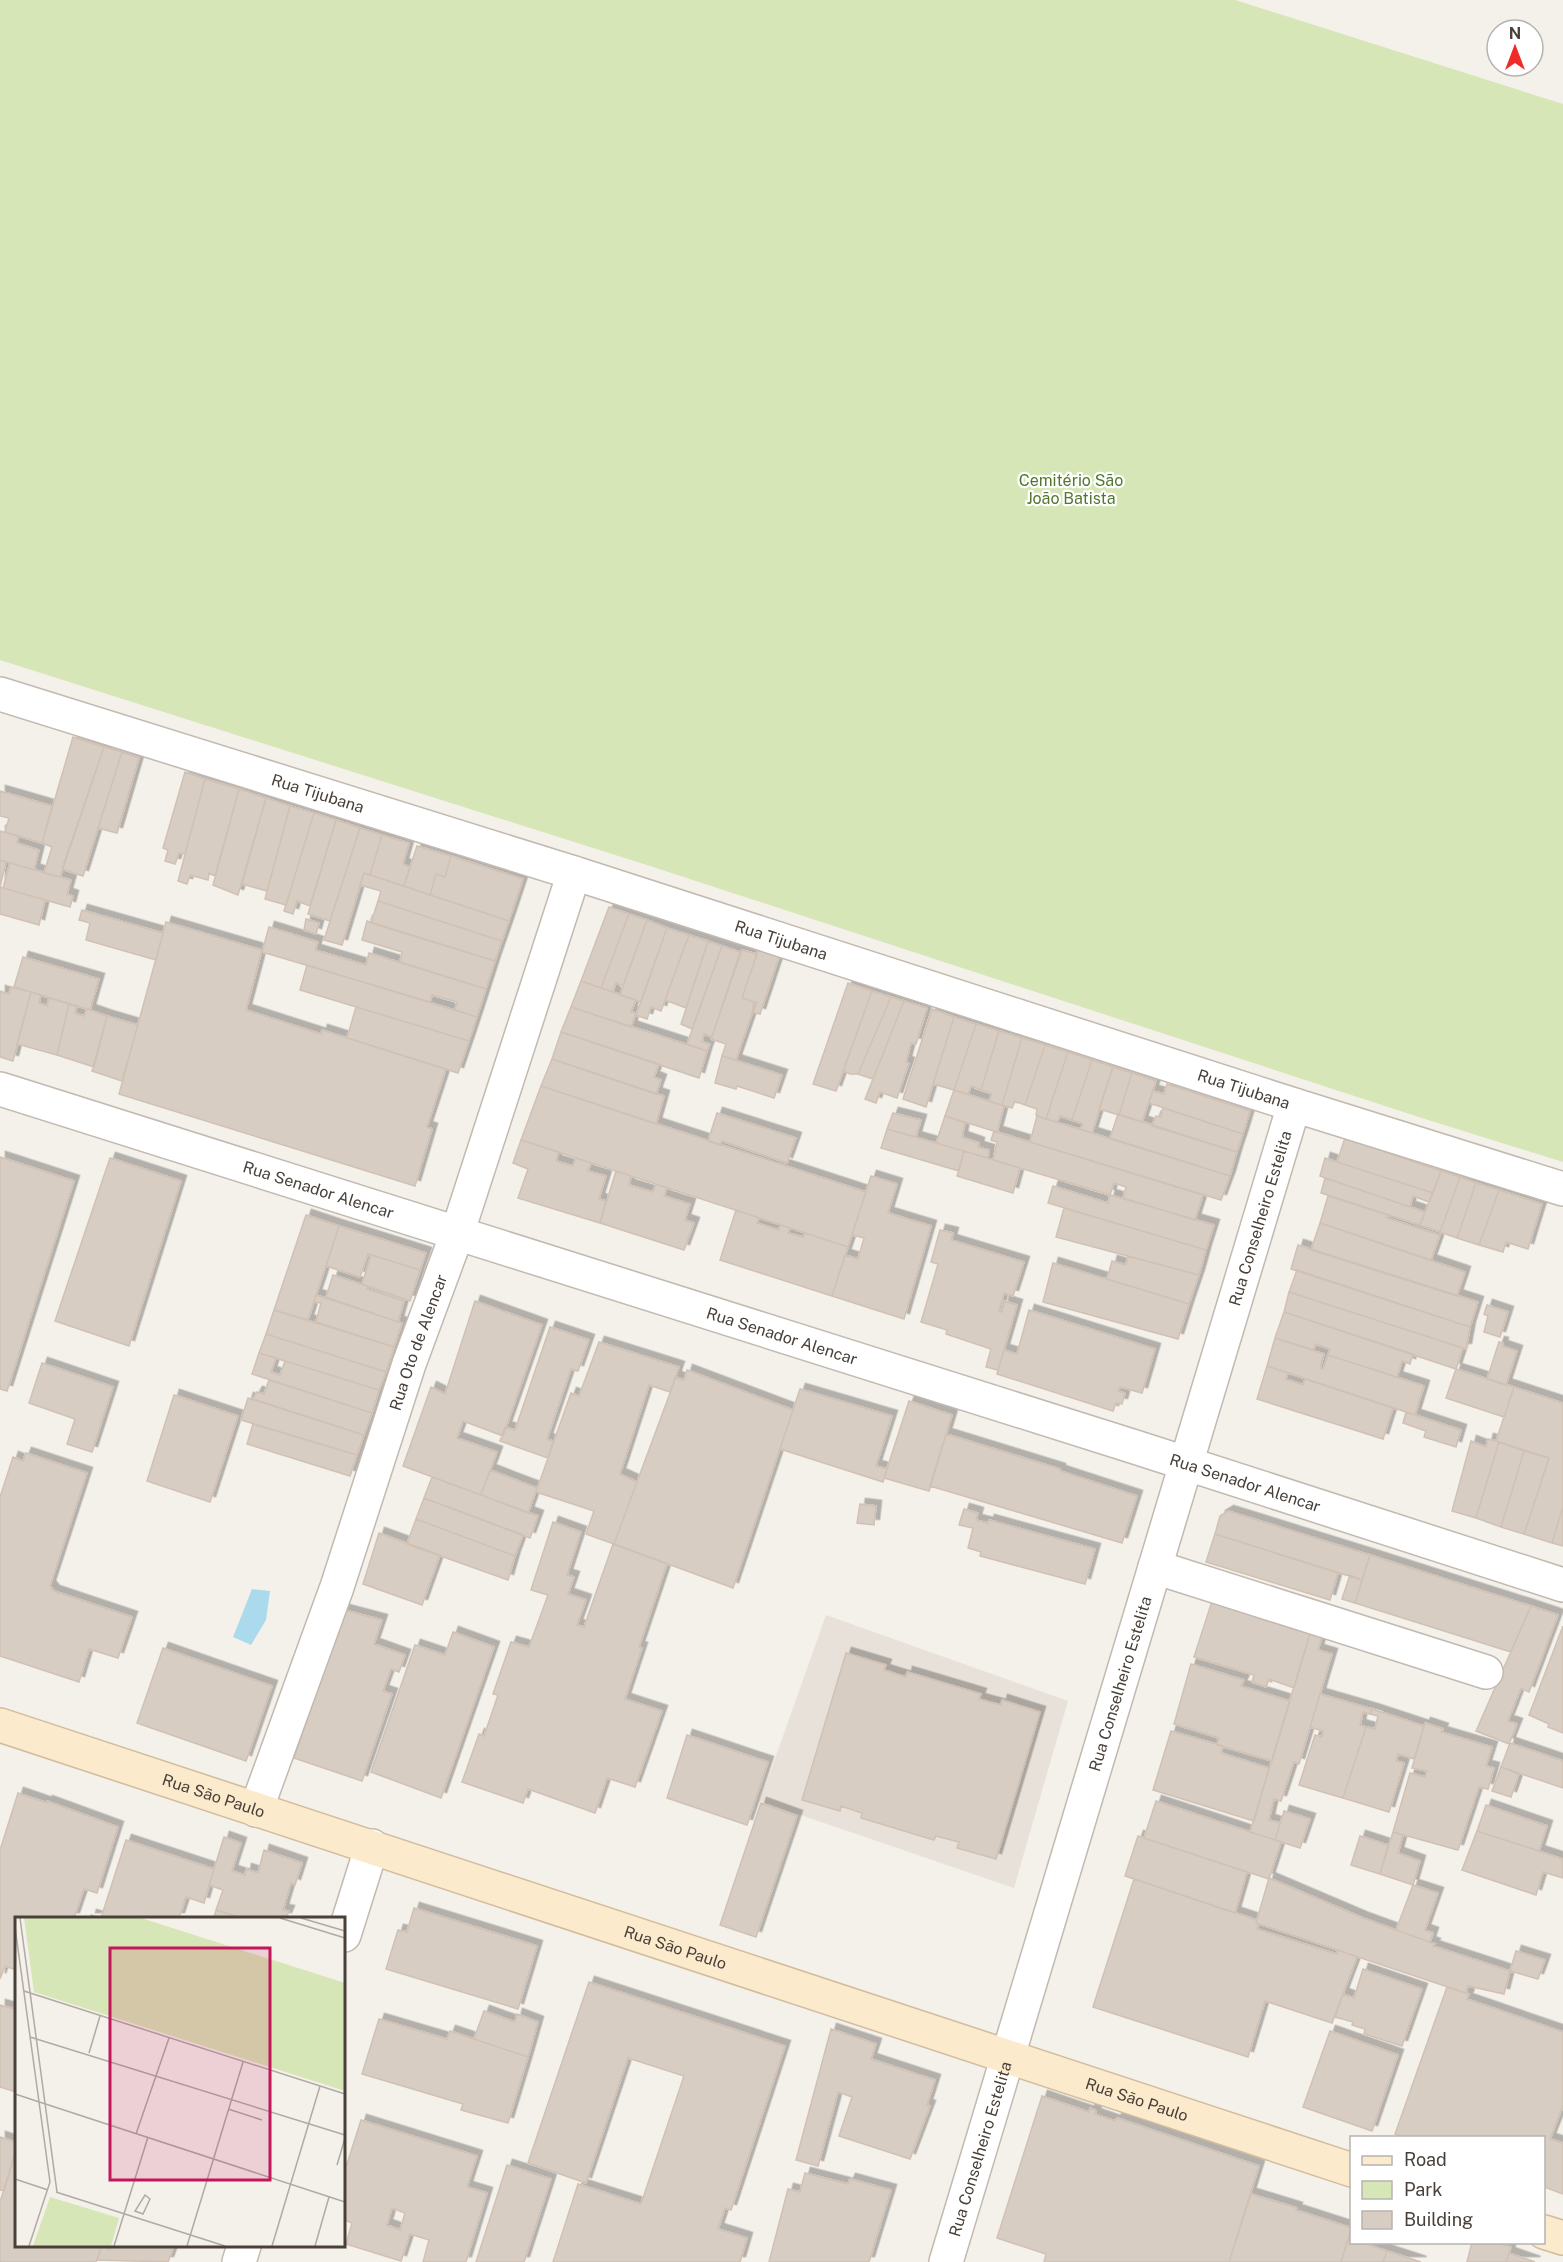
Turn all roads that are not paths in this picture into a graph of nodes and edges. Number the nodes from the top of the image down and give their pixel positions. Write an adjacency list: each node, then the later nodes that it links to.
1 (0, 694): 2 (street, Rua Tijubana)
2 (574, 873): 4 (street, Rua Tijubana); 6 (street, Rua Oto de Alencar)
3 (0, 1089): 6 (street, Rua Senador Alencar)
4 (1294, 1105): 5 (street, Rua Tijubana); 7 (street, Rua Conselheiro Estelita)
5 (1563, 1189)
6 (457, 1234): 7 (street, Rua Senador Alencar); 12 (street, Rua Oto de Alencar)
7 (1186, 1464): 8 (street, Rua Conselheiro Estelita); 9 (street, Rua Senador Alencar)
8 (1155, 1567): 10 (street); 15 (street, Rua Conselheiro Estelita)
9 (1563, 1585)
10 (1486, 1672)
11 (0, 1725): 12 (main road, Rua São Paulo)
12 (256, 1810): 13 (main road, Rua São Paulo)
13 (372, 1846): 14 (street); 15 (main road, Rua São Paulo)
14 (345, 1932)
15 (1007, 2058): 16 (main road, Rua São Paulo); 21 (street, Rua Conselheiro Estelita)
16 (1350, 2169)
17 (1545, 2232): 18 (main road)
18 (1563, 2238)
19 (244, 2247): 20 (street)
20 (239, 2262)
21 (946, 2262)

